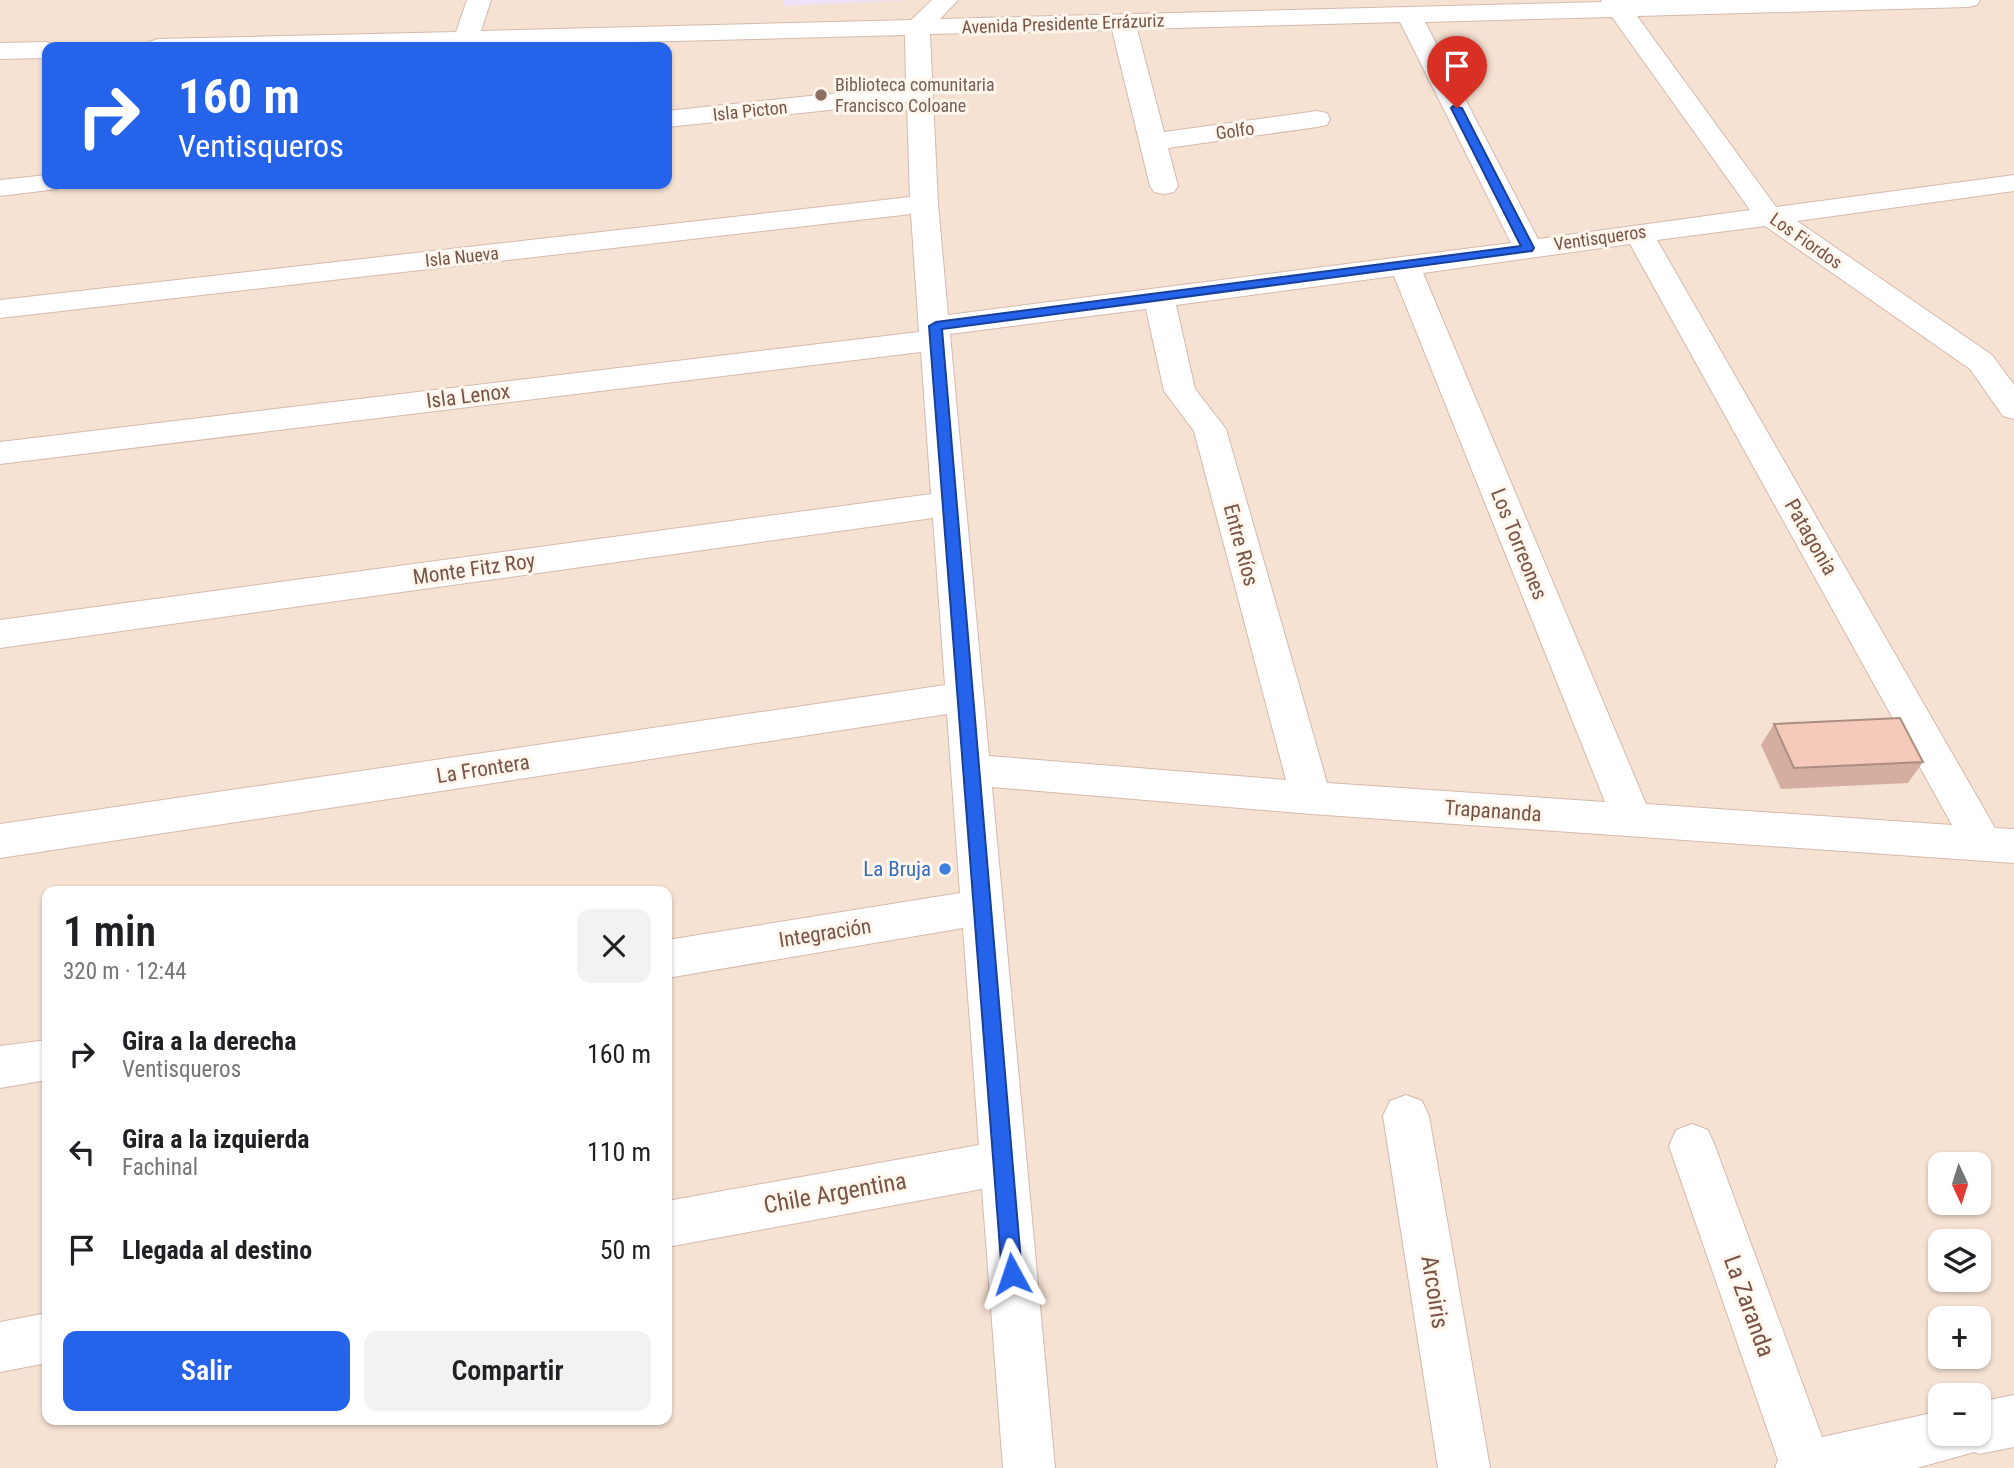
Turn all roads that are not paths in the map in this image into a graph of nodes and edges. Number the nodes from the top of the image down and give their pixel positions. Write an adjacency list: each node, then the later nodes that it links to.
1 (479, 0): 8 (street)
2 (946, 0): 7 (street)
3 (1968, 0): 4 (street, Avenida Presidente Errázuriz)
4 (1616, 5): 5 (street, Avenida Presidente Errázuriz); 21 (street, Los Fiordos)
5 (1409, 15): 6 (street, Avenida Presidente Errázuriz); 23 (street)
6 (1123, 22): 7 (street, Avenida Presidente Errázuriz); 15 (street)
7 (917, 28): 8 (street, Avenida Presidente Errázuriz); 12 (street)
8 (466, 39): 9 (street, Avenida Presidente Errázuriz)
9 (350, 42)
10 (42, 50): 11 (street)
11 (0, 51)
12 (918, 93): 13 (street, Isla Picton); 20 (street)
13 (672, 118)
14 (1317, 120): 15 (street, Golfo)
15 (1153, 142): 18 (street)
16 (2014, 183): 21 (street, Ventisqueros)
17 (42, 184): 19 (street)
18 (1164, 186)
19 (0, 188)
20 (924, 204): 26 (street, Isla Nueva); 27 (street)
21 (1767, 214): 22 (street, Ventisqueros); 28 (street, Los Fiordos)
22 (1638, 232): 23 (street, Ventisqueros); 37 (street, Patagonia)
23 (1528, 248): 24 (street, Ventisqueros)
24 (1405, 266): 25 (street, Ventisqueros); 35 (street, Los Torreones)
25 (1159, 298): 27 (street, Ventisqueros); 34 (street, Entre Ríos)
26 (0, 309)
27 (936, 333): 29 (street, Isla Lenox); 30 (street)
28 (2014, 408)
29 (0, 453)
30 (948, 505): 31 (street, Monte Fitz Roy); 32 (street)
31 (0, 634)
32 (967, 696): 33 (street); 36 (street, La Frontera)
33 (972, 770): 34 (street, Trapananda); 38 (street)
34 (1311, 798): 35 (street, Trapananda)
35 (1633, 821): 37 (street, Trapananda)
36 (0, 841)
37 (1999, 844)
38 (984, 907): 39 (street, Integración); 44 (street)
39 (672, 957)
40 (42, 1061): 41 (street)
41 (0, 1068)
42 (1406, 1116): 53 (street, Arcoiris)
43 (1692, 1146): 51 (street, La Zaranda)
44 (1003, 1163): 45 (street, Chile Argentina); 52 (street)
45 (672, 1223)
46 (42, 1339): 47 (street)
47 (0, 1347)
48 (2014, 1421): 49 (street)
49 (1991, 1426)
50 (1928, 1440): 51 (street)
51 (1804, 1467)
52 (1029, 1468)
53 (1464, 1468)

